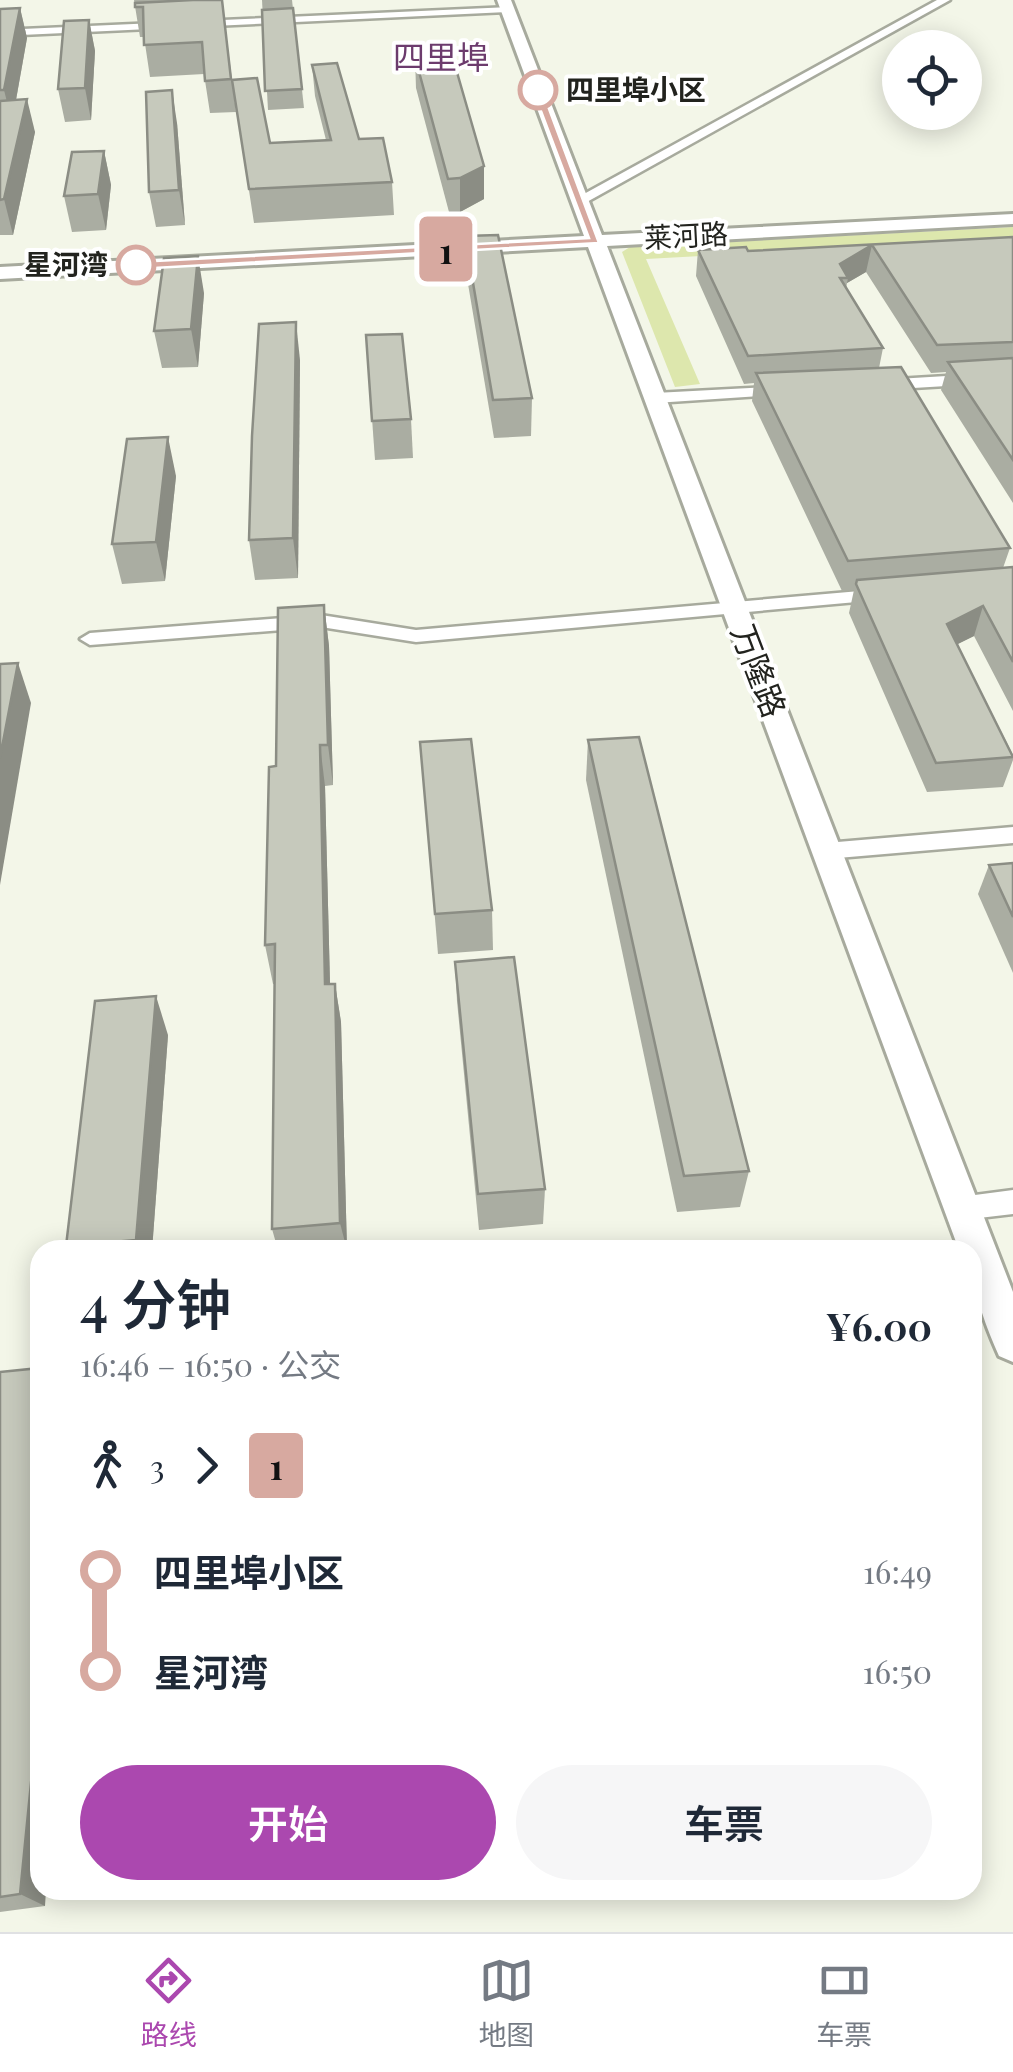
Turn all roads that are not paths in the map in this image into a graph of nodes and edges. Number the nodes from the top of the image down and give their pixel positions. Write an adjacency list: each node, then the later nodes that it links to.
1 (945, 0): 4 (street)
2 (505, 4): 3 (street); 4 (street, 万隆路)
3 (0, 33)
4 (580, 200): 6 (street, 万隆路)
5 (1013, 219): 6 (street, 莱河路)
6 (595, 241): 7 (street, 莱河路); 11 (street, 万隆路)
7 (0, 273)
8 (1013, 377): 9 (street)
9 (854, 386)
10 (794, 390): 11 (street)
11 (655, 398): 13 (street, 万隆路)
12 (901, 594): 13 (street)
13 (734, 606): 14 (street); 16 (street, 万隆路)
14 (90, 638)
15 (1013, 836): 16 (street)
16 (826, 851): 18 (street, 万隆路)
17 (1013, 1202): 18 (street)
18 (962, 1208): 19 (street, 万隆路)
19 (974, 1240)
20 (982, 1261): 21 (street, 万隆路)
21 (1013, 1343)

